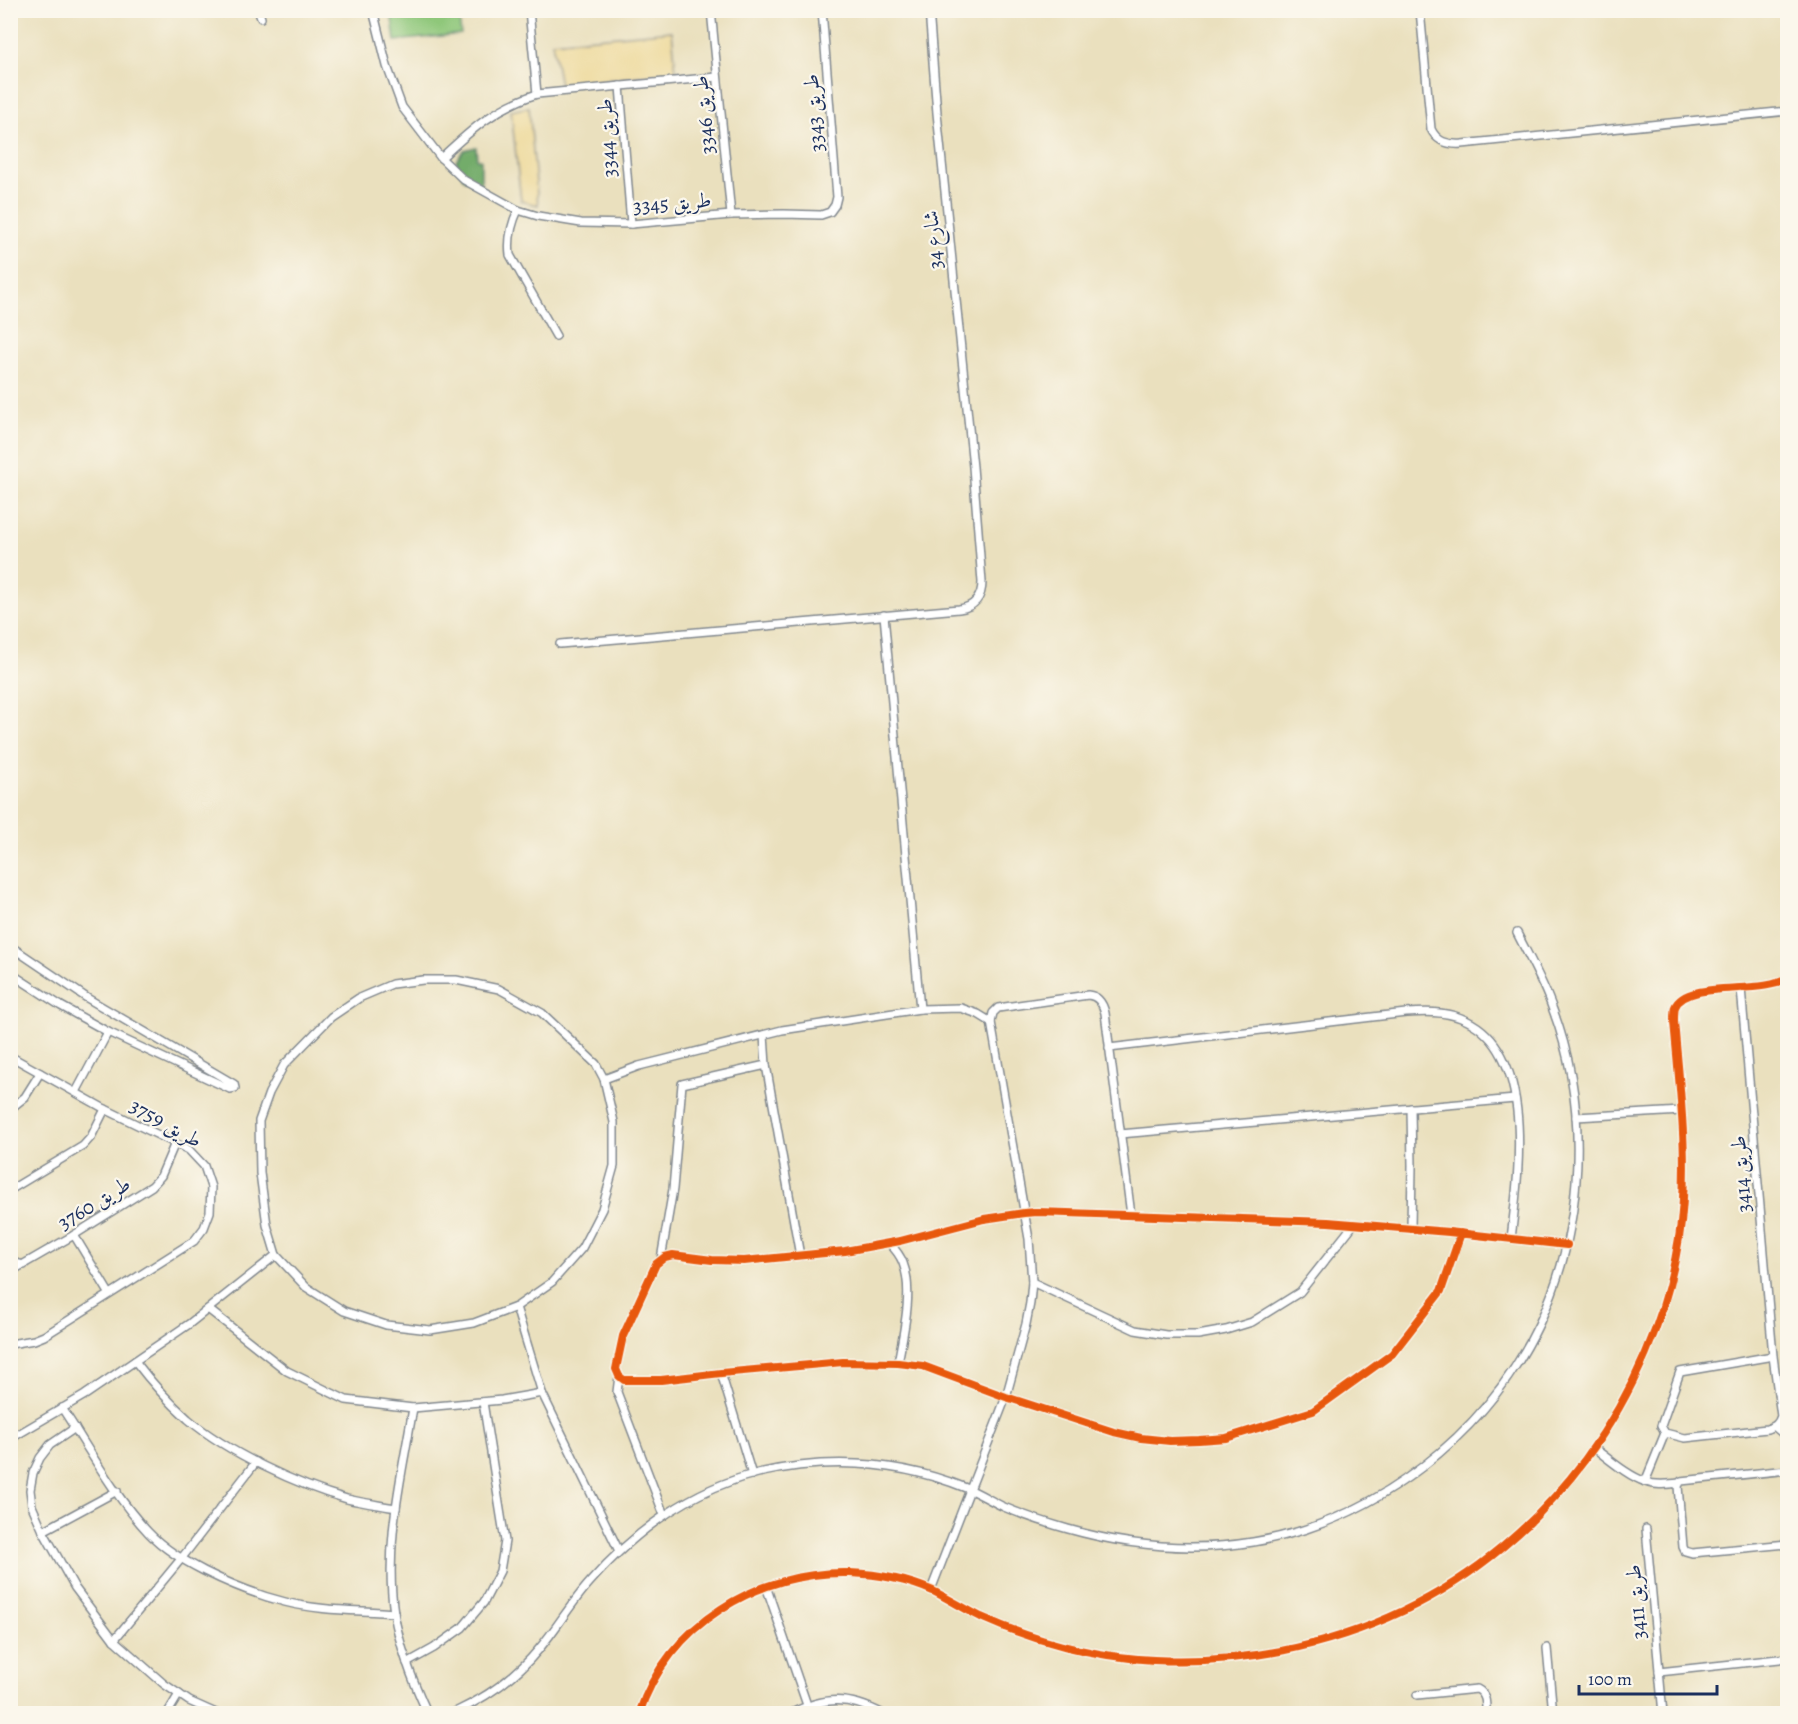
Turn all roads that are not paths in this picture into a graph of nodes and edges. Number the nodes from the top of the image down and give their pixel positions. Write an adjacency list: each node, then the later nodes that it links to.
1 (258, 10): 8 (street)
2 (373, 10): 13 (street, طريق 3345)
3 (529, 10): 11 (street)
4 (711, 10): 9 (street, طريق 3346)
5 (822, 10): 15 (street, طريق 3343)
6 (929, 10): 19 (street, شارع 34)
7 (1420, 10): 12 (street)
8 (261, 18)
9 (717, 77): 10 (street, طريق 3344); 16 (street, طريق 3346)
10 (620, 86): 11 (street, طريق 3344); 17 (street, طريق 3344)
11 (537, 94): 13 (street, طريق 3344)
12 (1788, 111)
13 (441, 158): 14 (street, طريق 3345)
14 (518, 210): 17 (street, طريق 3345); 18 (street)
15 (830, 212): 16 (street, طريق 3345)
16 (731, 215): 17 (street, طريق 3345)
17 (631, 224)
18 (556, 336)
19 (884, 615): 20 (street); 26 (street)
20 (560, 644)
21 (1517, 933): 41 (street)
22 (10, 946): 28 (street)
23 (10, 973): 28 (street)
24 (1788, 978): 25 (street)
25 (1741, 988): 40 (street); 65 (street, طريق 3414)
26 (920, 1009): 27 (street); 29 (street)
27 (992, 1022): 30 (street); 45 (street)
28 (108, 1032): 35 (street)
29 (764, 1035): 32 (street); 34 (street)
30 (1109, 1048): 36 (street); 42 (street)
31 (10, 1056): 33 (street, طريق 3759)
32 (766, 1065): 55 (street); 56 (street)
33 (40, 1073): 35 (street, طريق 3759); 38 (street)
34 (604, 1079): 54 (street); 62 (street)
35 (76, 1092): 39 (street, طريق 3759)
36 (1515, 1099): 37 (street); 51 (street)
37 (1411, 1108): 42 (street); 48 (street)
38 (10, 1109)
39 (105, 1109): 43 (street, طريق 3759); 44 (street)
40 (1682, 1112): 41 (street); 80 (street)
41 (1576, 1117): 53 (street)
42 (1120, 1134): 46 (street)
43 (175, 1143): 50 (street, طريق 3760); 61 (street, طريق 3759)
44 (10, 1190)
45 (1024, 1213): 46 (street); 52 (street); 60 (street)
46 (1131, 1215): 47 (street)
47 (1354, 1224): 48 (street); 60 (street)
48 (1411, 1228): 49 (street)
49 (1461, 1233): 51 (street); 71 (street)
50 (74, 1235): 58 (street, طريق 3760); 61 (street)
51 (1511, 1239): 53 (street)
52 (889, 1243): 55 (street); 67 (street)
53 (1566, 1245): 86 (street)
54 (276, 1255): 62 (street); 63 (street)
55 (800, 1256): 56 (street)
56 (661, 1259): 69 (street)
57 (10, 1262): 58 (street)
58 (24, 1265): 59 (street, طريق 3760)
59 (10, 1272)
60 (1032, 1282): 71 (street)
61 (109, 1293): 64 (street, طريق 3759)
62 (516, 1307): 70 (street)
63 (208, 1309): 66 (street); 74 (street)
64 (10, 1344)
65 (1773, 1356): 75 (street, طريق 3414); 77 (street)
66 (135, 1361): 73 (street); 81 (street)
67 (898, 1363): 68 (street); 71 (street)
68 (721, 1373): 69 (street); 83 (street)
69 (619, 1376): 89 (street)
70 (542, 1393): 72 (street); 93 (street)
71 (1006, 1396): 86 (street)
72 (483, 1402): 74 (street); 101 (street)
73 (62, 1408): 76 (street); 79 (street)
74 (413, 1408): 88 (street)
75 (1775, 1427): 77 (street); 78 (street)
76 (75, 1428): 87 (street); 91 (street)
77 (1665, 1432): 84 (street)
78 (1788, 1438)
79 (10, 1439)
80 (1594, 1448): 84 (street); 96 (street)
81 (256, 1462): 88 (street); 94 (street)
82 (1788, 1470): 85 (street)
83 (752, 1475): 86 (street); 89 (street)
84 (1646, 1482): 85 (street)
85 (1679, 1483): 92 (street)
86 (970, 1490): 96 (street)
87 (117, 1491): 91 (street); 94 (street)
88 (396, 1508): 97 (street)
89 (664, 1515): 93 (street)
90 (1646, 1529): 102 (street, طريق 3411)
91 (43, 1531): 98 (street)
92 (1788, 1544)
93 (619, 1551): 109 (street)
94 (181, 1559): 97 (street); 98 (street)
95 (766, 1586): 96 (street); 105 (street); 110 (street)
96 (931, 1590)
97 (394, 1613): 101 (street)
98 (114, 1640): 103 (street)
99 (1546, 1648): 114 (street)
100 (1788, 1658): 102 (street)
101 (407, 1664): 108 (street)
102 (1659, 1672): 115 (street, طريق 3411)
103 (179, 1694): 106 (street); 107 (street)
104 (1417, 1695): 113 (street)
105 (807, 1705): 111 (street); 112 (street)
106 (167, 1713)
107 (218, 1713)
108 (428, 1713)
109 (451, 1713)
110 (639, 1713)
111 (790, 1713)
112 (883, 1713)
113 (1486, 1713)
114 (1553, 1713)
115 (1663, 1713)

